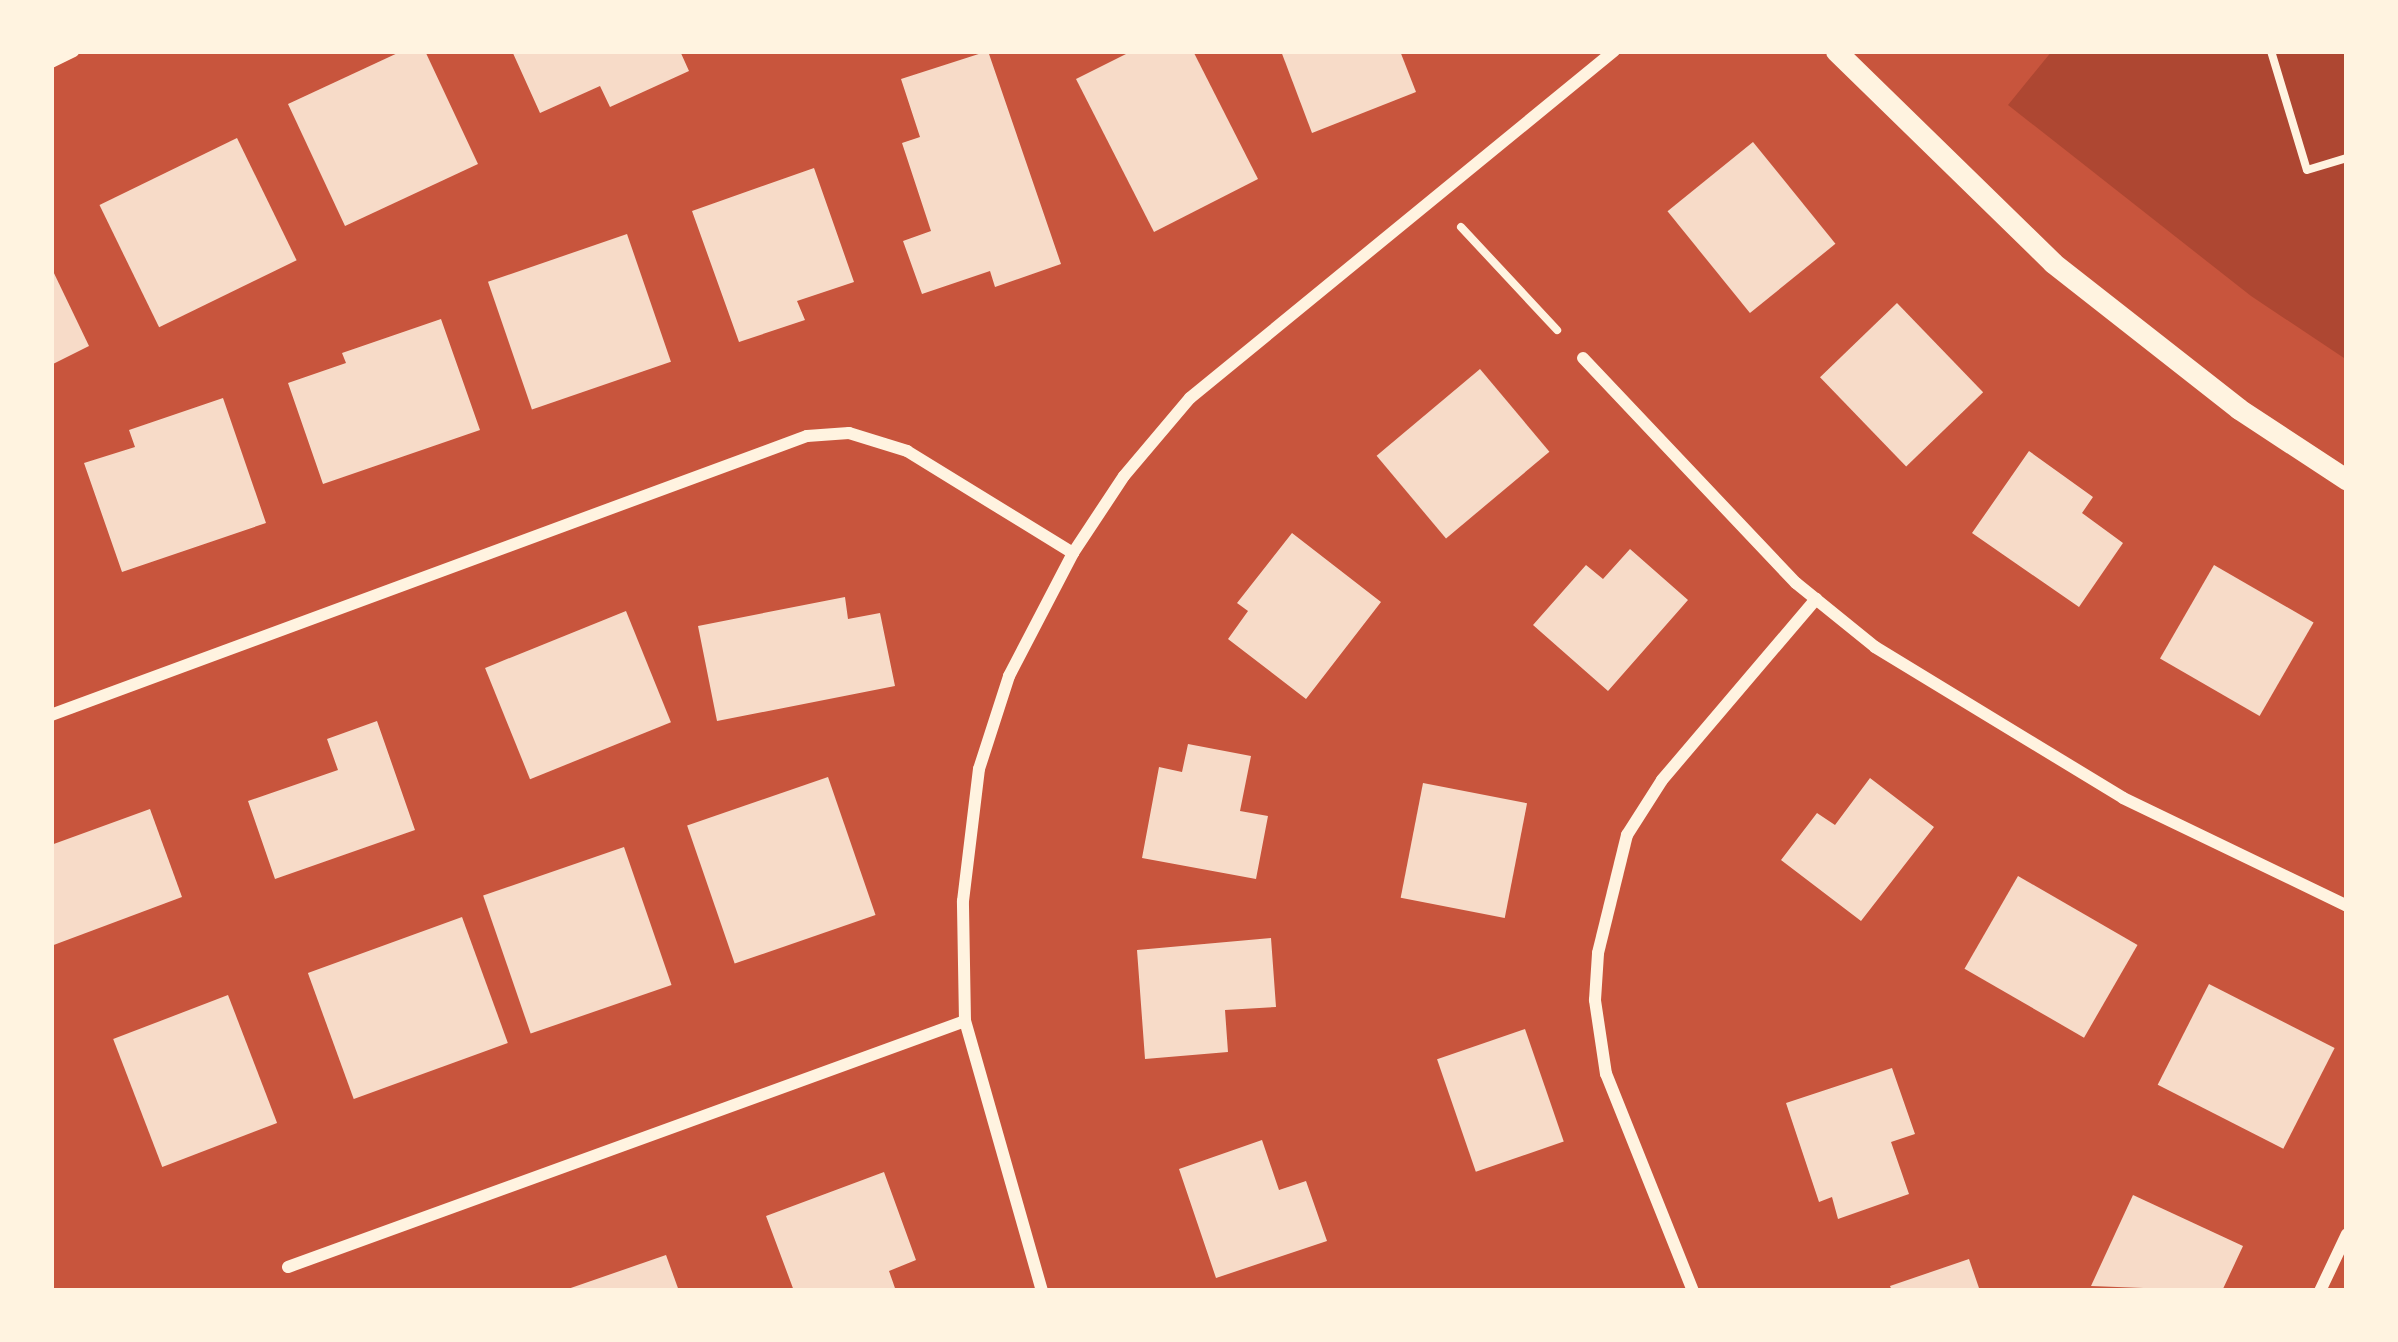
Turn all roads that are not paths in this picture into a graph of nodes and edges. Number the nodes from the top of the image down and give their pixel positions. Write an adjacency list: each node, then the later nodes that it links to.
1 (74, 51): 4 (street)
2 (1613, 51): 7 (street)
3 (1836, 51): 6 (street)
4 (51, 62)
5 (1582, 358): 8 (street)
6 (2347, 480)
7 (1073, 553): 9 (street); 11 (street)
8 (1816, 598): 10 (street); 15 (street)
9 (51, 715)
10 (2347, 906)
11 (965, 1021): 13 (street); 14 (street)
12 (2347, 1234): 16 (street)
13 (288, 1267)
14 (1042, 1291)
15 (1693, 1291)
16 (2320, 1291)

